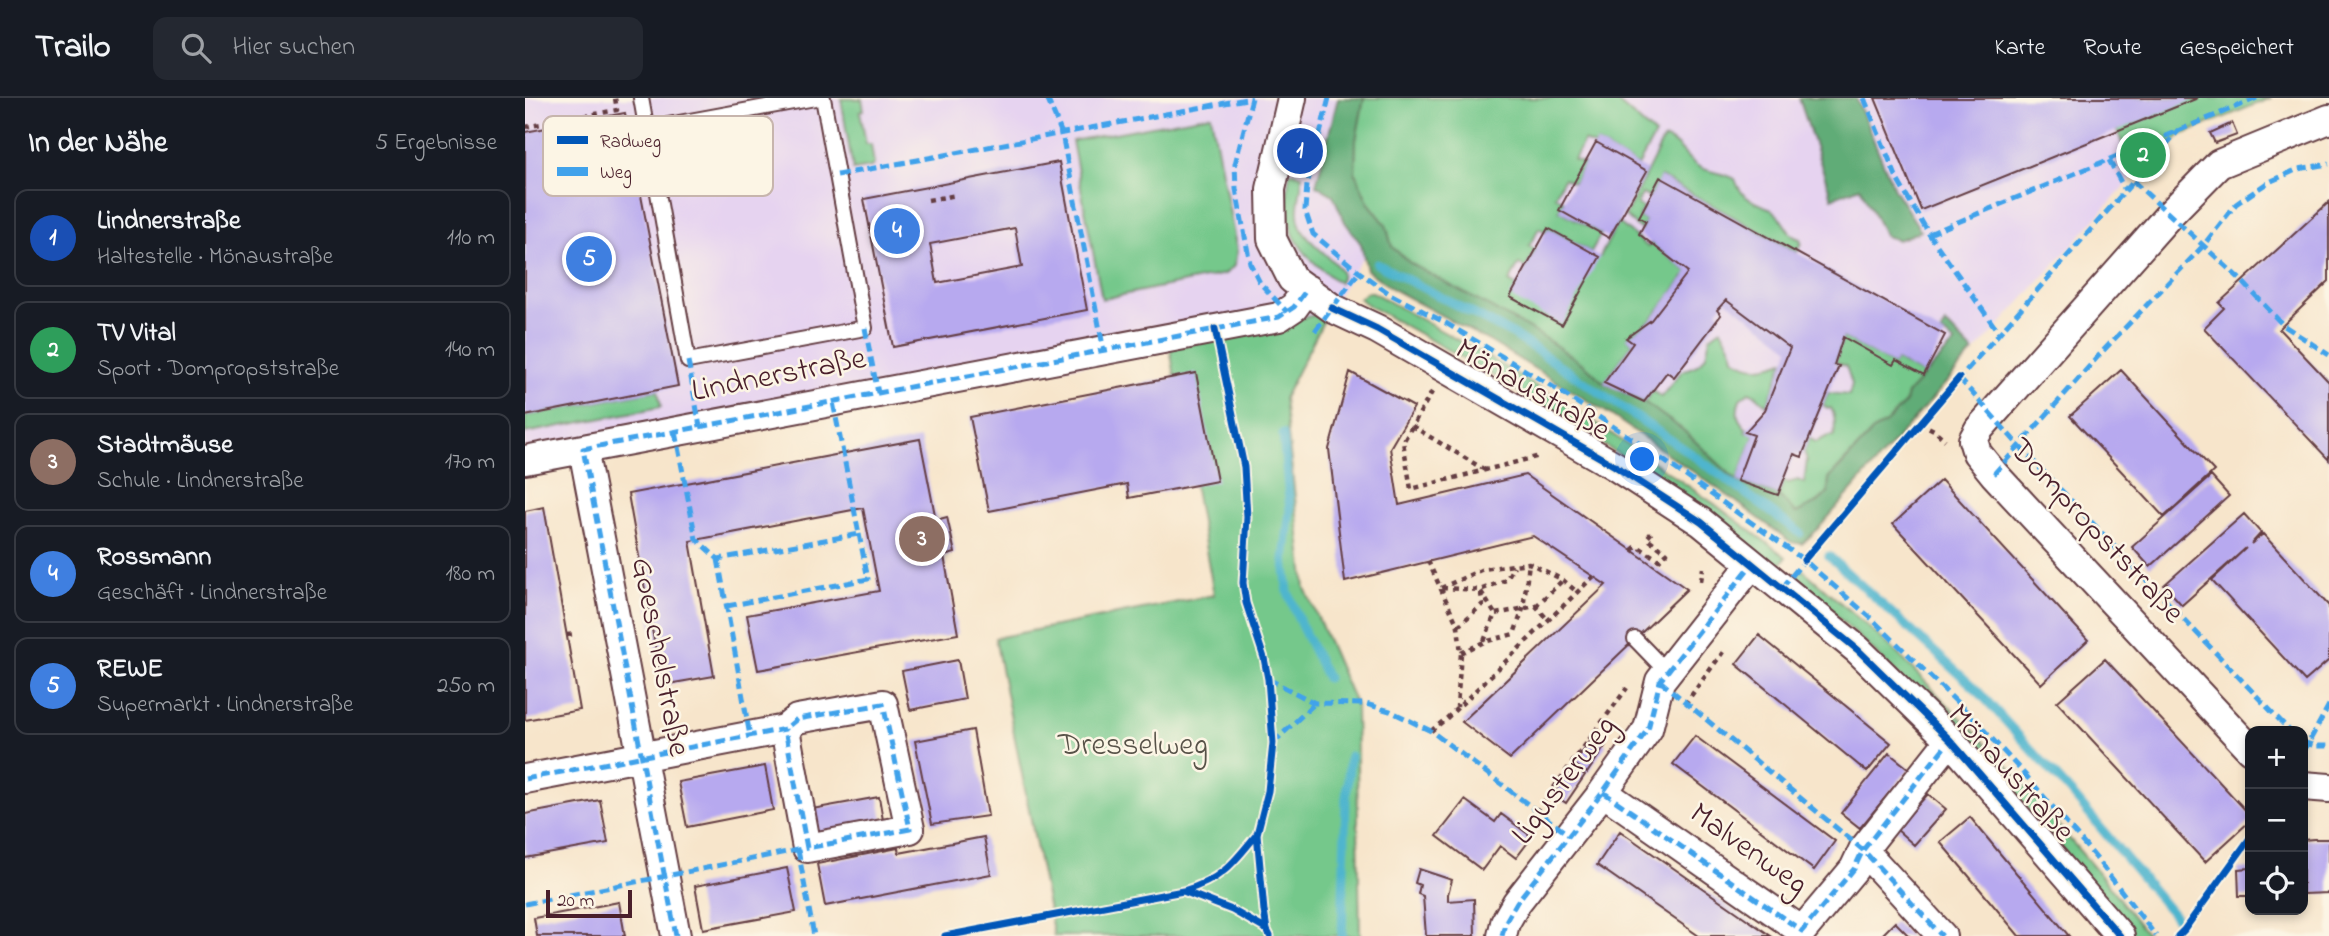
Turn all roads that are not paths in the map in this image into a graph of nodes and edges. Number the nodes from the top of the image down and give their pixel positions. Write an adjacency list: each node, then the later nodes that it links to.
1 (641, 98): 5 (lane)
2 (815, 98): 6 (lane)
3 (823, 98): 8 (lane)
4 (1292, 98): 9 (street, Mönaustraße)
5 (644, 116)
6 (720, 116)
7 (2329, 119): 17 (street, Dompropststraße)
8 (658, 196)
9 (1307, 289): 10 (street, Lindnerstraße); 12 (street, Mönaustraße)
10 (583, 449): 11 (street); 18 (street, Goeschelstraße)
11 (525, 460)
12 (1752, 564): 14 (street, Ligusterweg); 16 (street, Mönaustraße)
13 (1635, 639): 14 (lane)
14 (1659, 664): 22 (street, Ligusterweg)
15 (785, 729): 15 (street); 18 (street)
16 (1950, 740): 23 (street, Malvenweg); 27 (street, Mönaustraße)
17 (2245, 744)
18 (642, 756): 19 (street); 24 (street, Goeschelstraße)
19 (525, 779)
20 (2308, 786): 21 (street)
21 (2329, 788)
22 (1603, 792): 23 (street, Malvenweg); 25 (street, Ligusterweg)
23 (1863, 850): 26 (street)
24 (676, 936)
25 (1502, 936)
26 (1942, 936)
27 (2120, 936)

